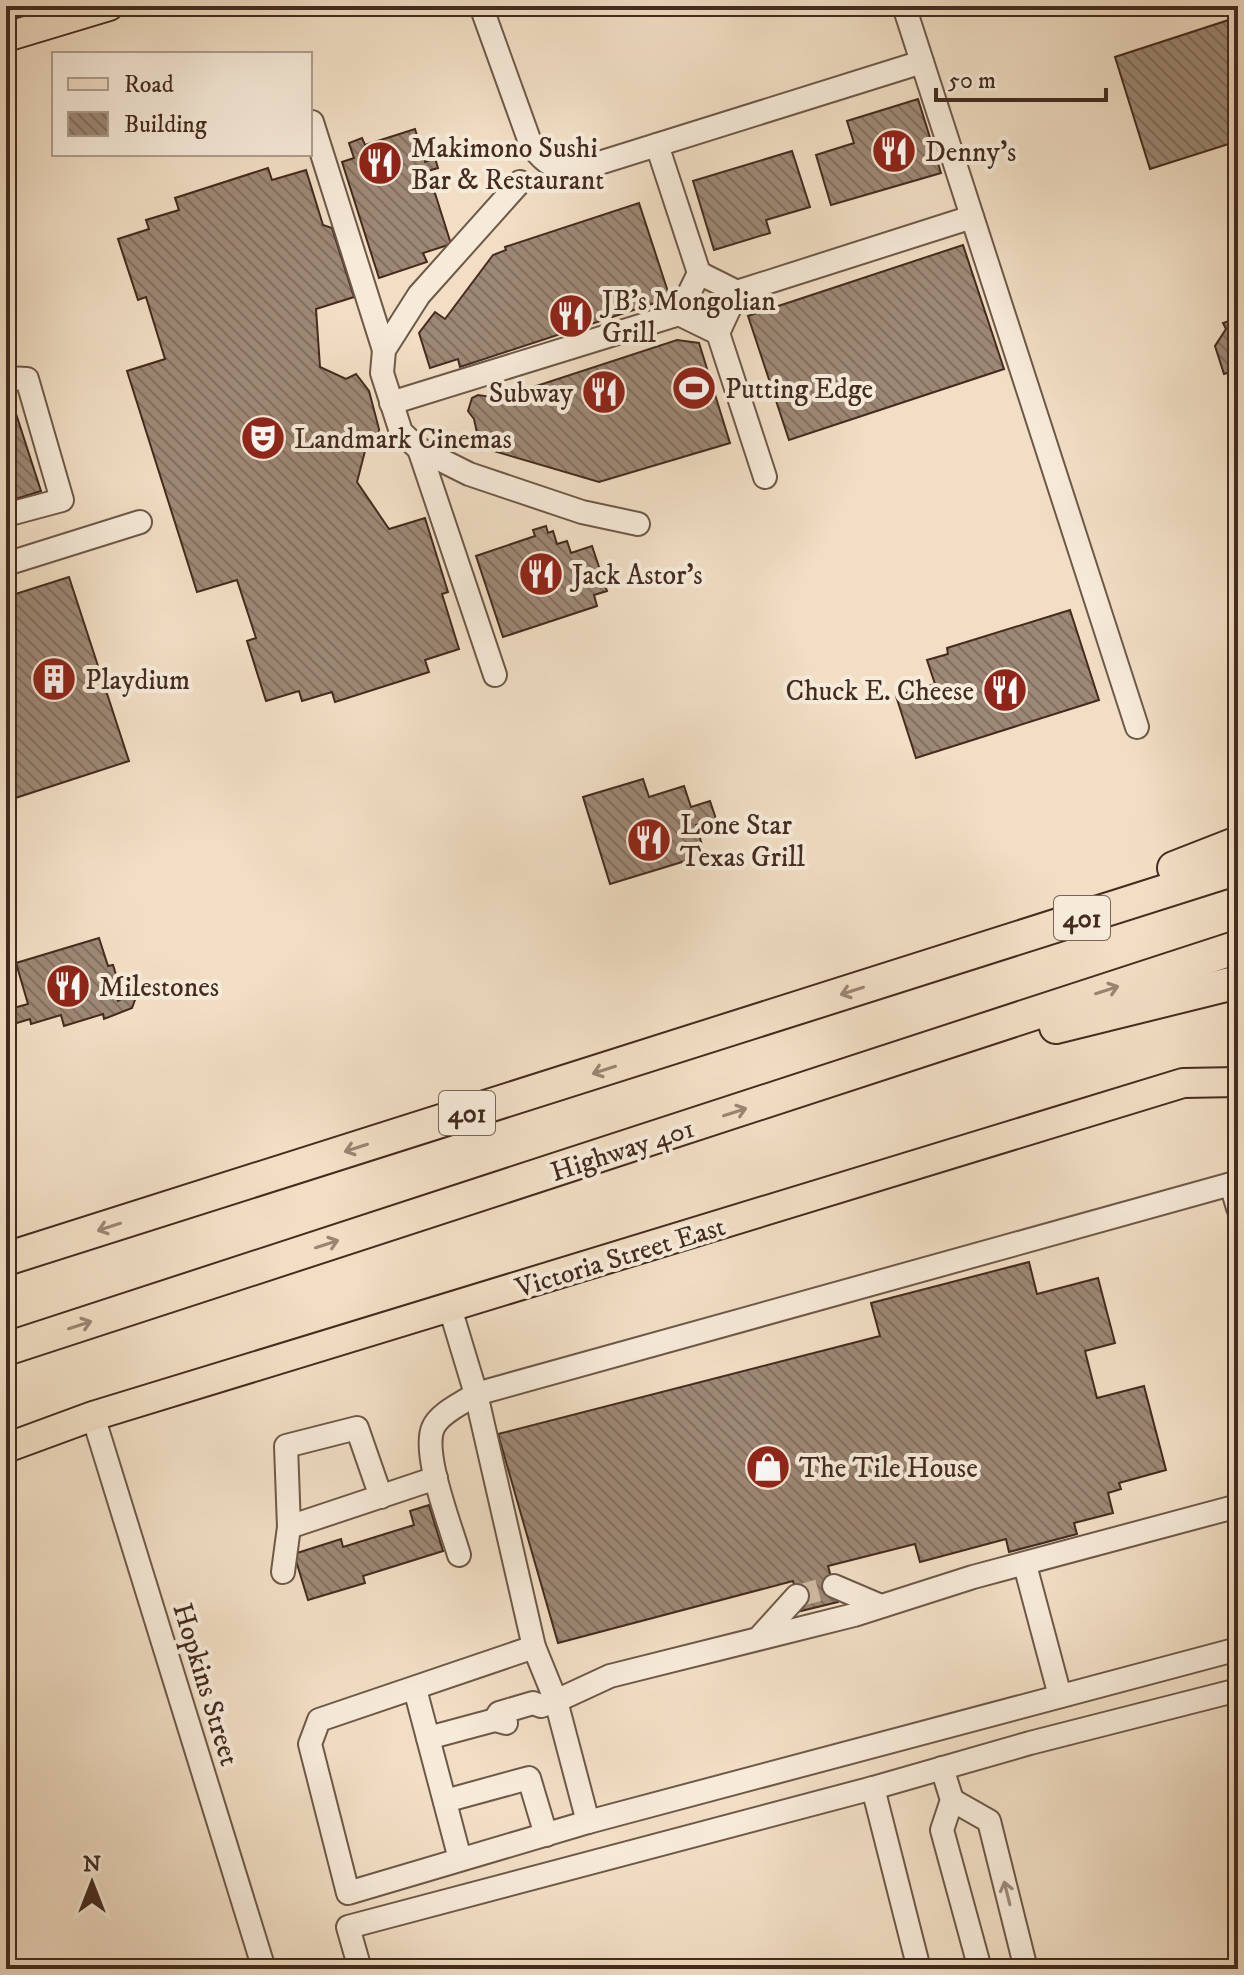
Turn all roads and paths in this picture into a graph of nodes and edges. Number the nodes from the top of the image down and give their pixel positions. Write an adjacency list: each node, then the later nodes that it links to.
1 (109, 6): 4 (main road)
2 (481, 6): 7 (street)
3 (904, 6): 5 (street)
4 (6, 37)
5 (922, 62): 7 (street); 9 (street)
6 (312, 122): 14 (street)
7 (657, 145): 10 (street)
8 (520, 182): 14 (street)
9 (972, 217): 11 (street); 24 (street)
10 (699, 273): 11 (street); 12 (street)
11 (737, 292): 13 (street)
12 (679, 314): 13 (street); 16 (street)
13 (718, 333): 18 (street)
14 (384, 350): 16 (street)
15 (6, 378): 19 (street)
16 (391, 403): 17 (street)
17 (419, 449): 21 (street); 23 (street)
18 (765, 477)
19 (6, 515)
20 (140, 522): 22 (street)
21 (638, 524)
22 (6, 564)
23 (495, 675)
24 (1137, 727)
25 (1238, 843): 28 (highway)
26 (1238, 868): 28 (highway, 401)
27 (1238, 947): 31 (highway, Highway 401, one-way to 27)
28 (927, 968): 34 (highway, 401, one-way to 34)
29 (1238, 982): 31 (highway)
30 (1238, 1082): 35 (main road, Victoria Street East)
31 (820, 1084): 36 (highway, Highway 401, one-way to 31)
32 (1235, 1184): 33 (street); 37 (street)
33 (1238, 1208)
34 (6, 1259)
35 (450, 1308): 37 (street); 38 (main road, Victoria Street East)
36 (6, 1349)
37 (476, 1394): 40 (street); 51 (street)
38 (93, 1416): 39 (main road, Victoria Street East); 65 (street, Hopkins Street)
39 (6, 1448)
40 (436, 1478): 41 (street); 44 (street)
41 (381, 1497): 43 (street); 43 (street)
42 (1238, 1506): 45 (street)
43 (289, 1527): 46 (street)
44 (459, 1555)
45 (1025, 1565): 49 (street); 55 (street)
46 (283, 1572)
47 (834, 1586): 49 (street)
48 (797, 1596): 50 (street)
49 (881, 1606): 50 (street)
50 (759, 1638): 56 (street)
51 (534, 1647): 53 (street); 56 (street)
52 (1238, 1649): 55 (street)
53 (415, 1689): 57 (street); 64 (street)
54 (1238, 1690): 58 (street)
55 (1060, 1696): 62 (street)
56 (548, 1704): 57 (street); 62 (street)
57 (428, 1738): 61 (street)
58 (942, 1768): 59 (street); 60 (street)
59 (873, 1788): 66 (street); 67 (street)
60 (952, 1800): 68 (street); 69 (street, one-way to 60)
61 (445, 1801): 63 (street); 64 (street)
62 (588, 1822): 63 (street)
63 (546, 1835): 64 (street)
64 (460, 1859)
65 (264, 1969)
66 (360, 1969)
67 (919, 1969)
68 (980, 1969)
69 (1026, 1969)

